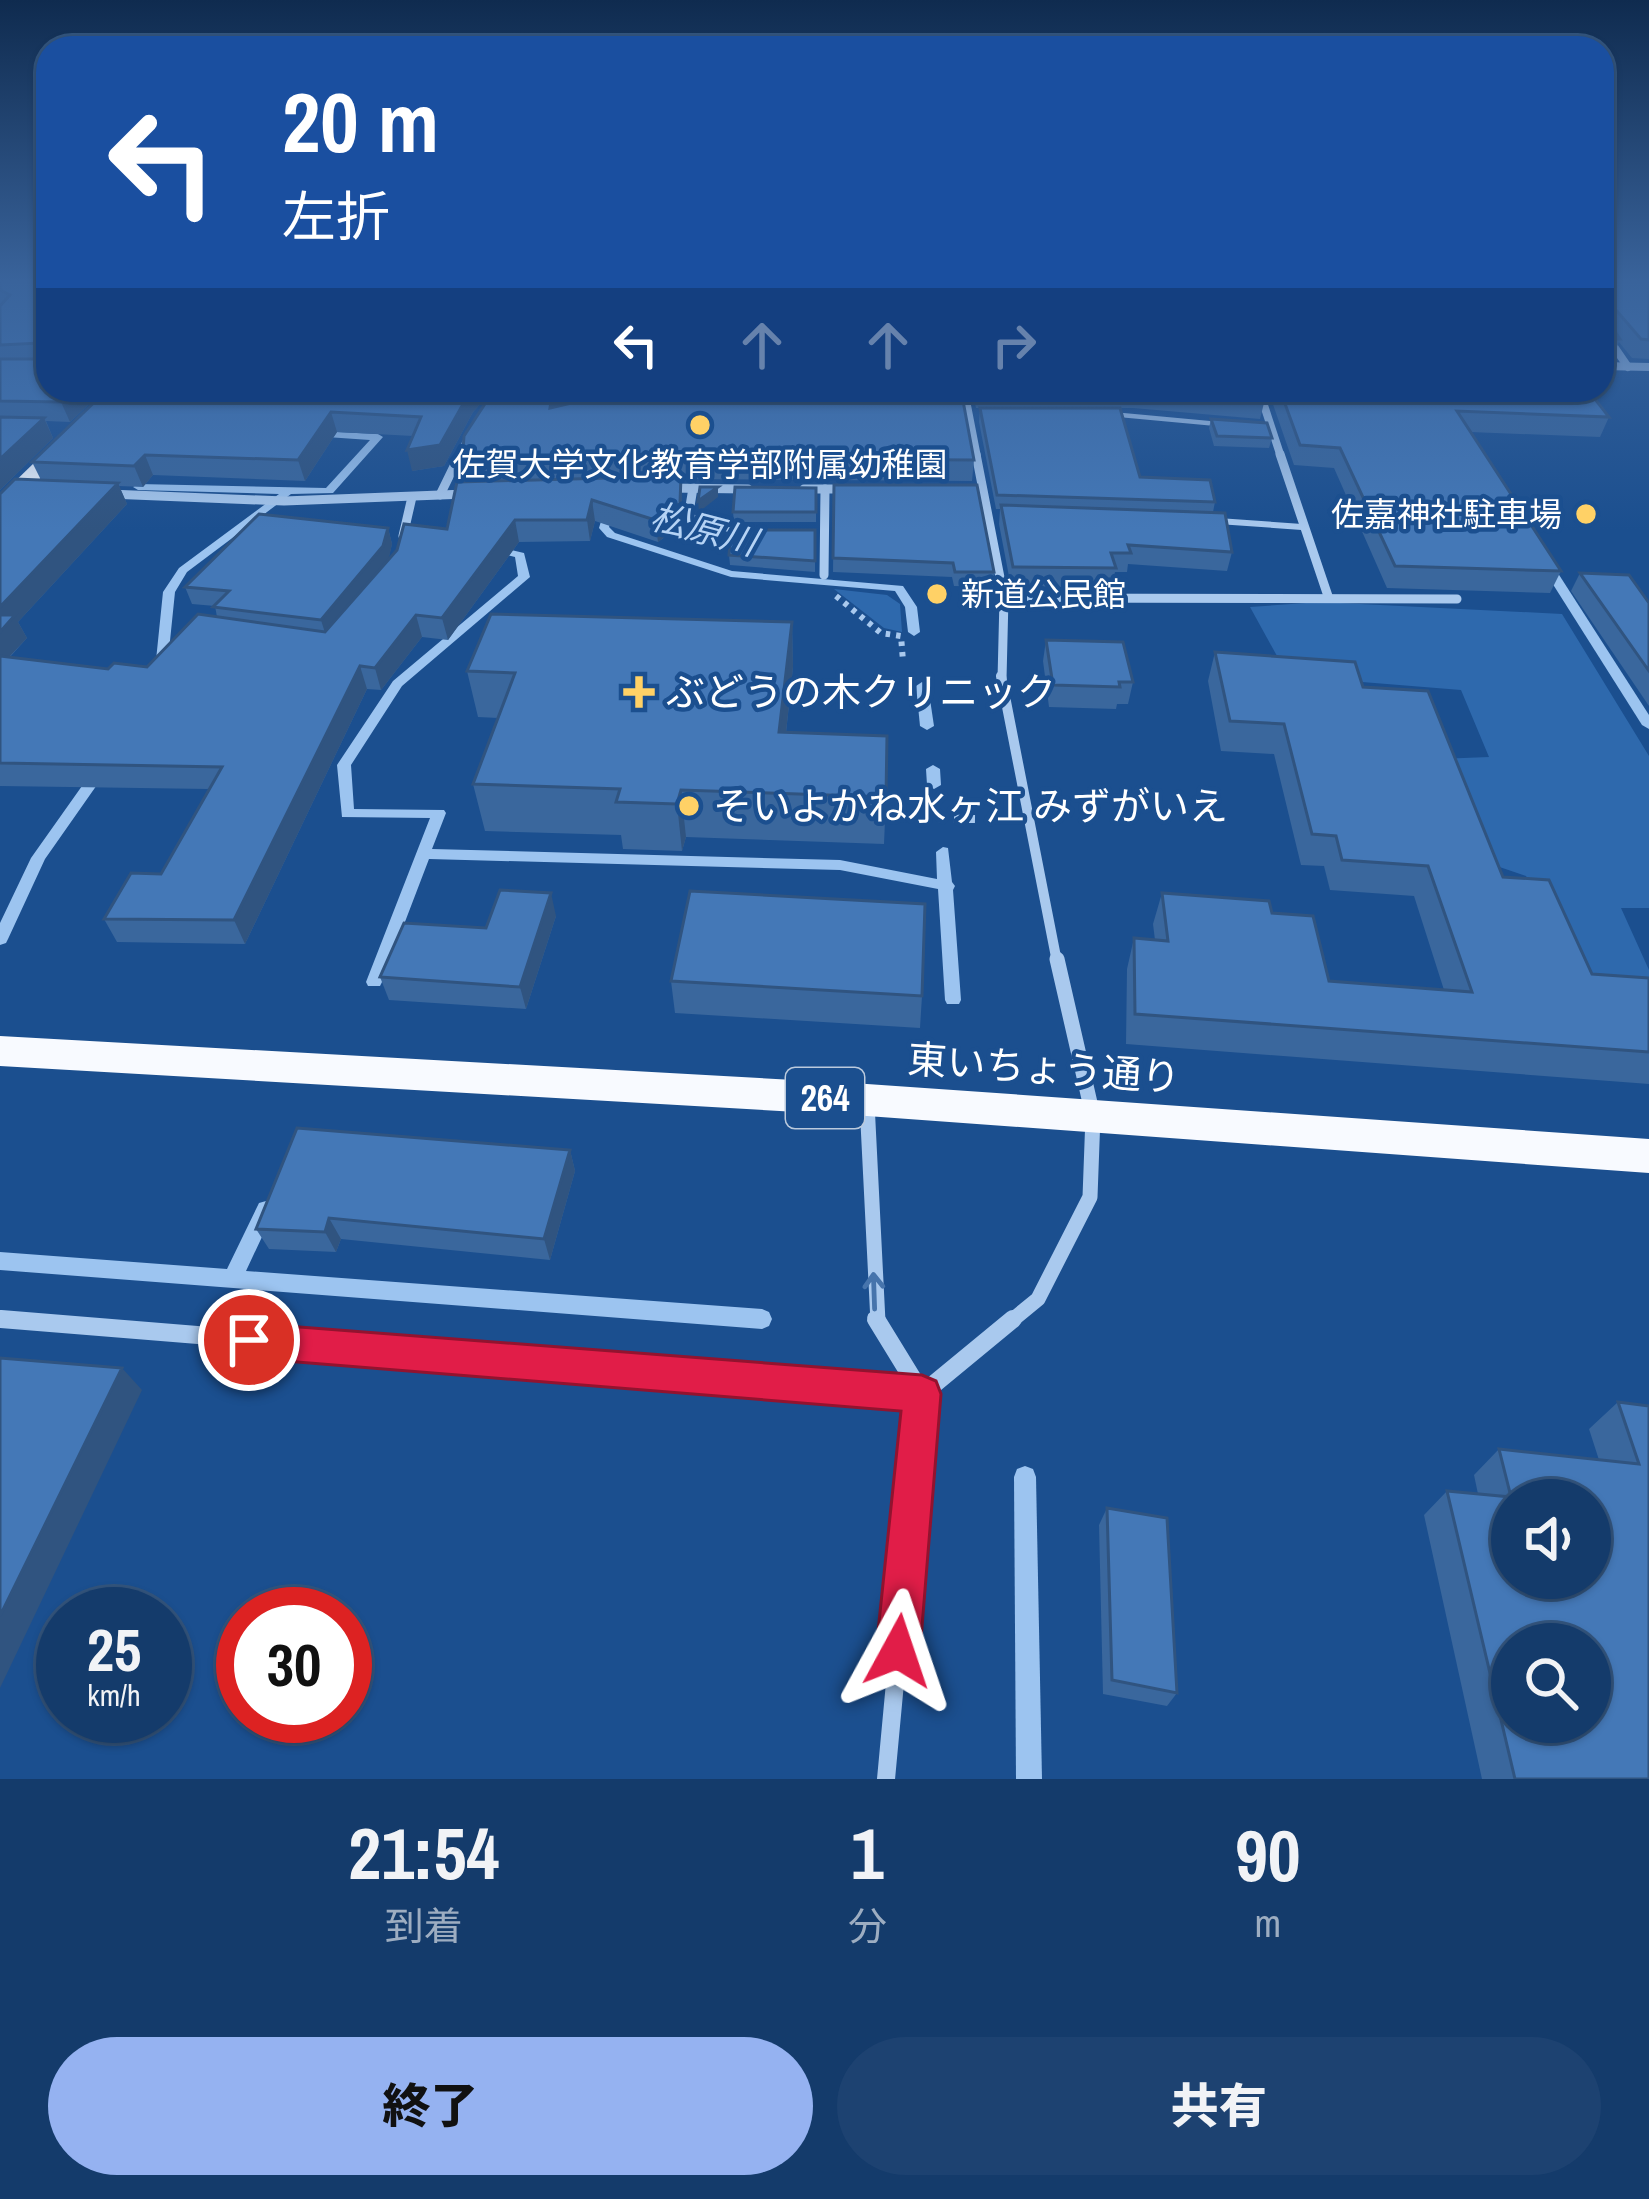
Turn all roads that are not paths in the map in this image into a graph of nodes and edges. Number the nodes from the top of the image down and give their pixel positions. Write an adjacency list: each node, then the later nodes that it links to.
1 (1626, 364): 3 (street)
2 (1614, 366): 3 (street)
3 (1628, 367): 4 (street)
4 (1649, 368)
5 (112, 402): 27 (main road)
6 (966, 402): 9 (street)
7 (1263, 402): 14 (street)
8 (1098, 414): 12 (lane)
9 (969, 415): 10 (lane); 22 (street)
10 (989, 415)
11 (479, 417): 26 (street)
12 (1235, 425)
13 (1253, 426): 14 (lane)
14 (1272, 427): 29 (street)
15 (653, 488): 16 (street)
16 (693, 488): 17 (street); 30 (street)
17 (759, 489)
18 (781, 489): 19 (street)
19 (825, 489): 20 (street); 32 (street)
20 (871, 489)
21 (963, 490): 22 (street)
22 (986, 490): 36 (street)
23 (88, 494): 25 (street)
24 (486, 494): 26 (street)
25 (412, 496): 26 (street); 33 (street)
26 (440, 496)
27 (0, 508)
28 (1211, 521): 29 (lane)
29 (1302, 527): 35 (street)
30 (755, 531)
31 (801, 531): 32 (street)
32 (824, 531): 34 (street)
33 (401, 543)
34 (825, 581)
35 (1328, 596): 36 (street); 37 (street)
36 (1004, 598): 40 (street)
37 (1457, 599)
38 (0, 1051): 39 (highway, 東いちょう通り / 264)
39 (867, 1100): 40 (highway, 東いちょう通り / 264); 43 (street, one-way to 39)
40 (1093, 1116): 41 (highway, 東いちょう通り / 264); 43 (street)
41 (1649, 1156)
42 (0, 1319): 43 (street)
43 (922, 1394): 44 (street)
44 (886, 1779)

